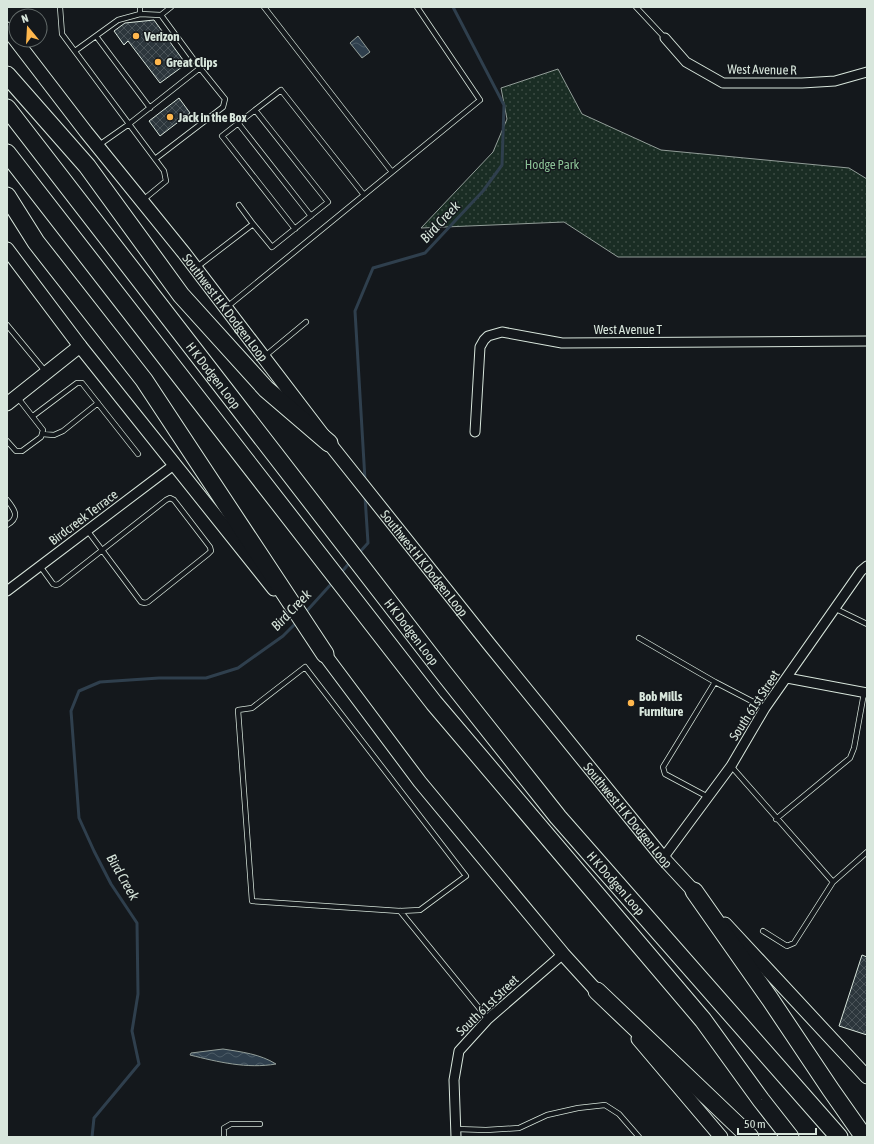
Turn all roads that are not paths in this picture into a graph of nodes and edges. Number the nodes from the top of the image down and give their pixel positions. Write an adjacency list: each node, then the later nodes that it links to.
1 (60, 7): 12 (lane)
2 (140, 7): 7 (lane)
3 (171, 7): 8 (lane)
4 (264, 7): 24 (lane)
5 (417, 7): 24 (lane)
6 (636, 7): 11 (lane, West Avenue R)
7 (140, 14): 8 (lane); 10 (lane)
8 (161, 15): 13 (lane)
9 (7, 29): 21 (main road, Southwest H K Dodgen Loop)
10 (96, 36): 12 (lane); 17 (lane)
11 (665, 38): 14 (street, West Avenue R)
12 (75, 51): 20 (lane)
13 (200, 68): 17 (lane); 23 (lane)
14 (867, 72)
15 (7, 75): 47 (highway)
16 (7, 108): 86 (highway, H K Dodgen Loop)
17 (150, 108): 20 (lane)
18 (255, 110): 19 (lane); 25 (lane); 29 (lane)
19 (238, 123): 29 (lane); 31 (lane)
20 (129, 124): 21 (lane); 23 (lane)
21 (98, 146): 27 (main road, Southwest H K Dodgen Loop)
22 (7, 153): 85 (highway, H K Dodgen Loop)
23 (155, 159): 27 (lane)
24 (392, 172): 25 (lane)
25 (364, 195): 34 (lane)
26 (7, 196): 54 (highway)
27 (142, 201): 33 (main road, Southwest H K Dodgen Loop)
28 (239, 206): 30 (lane)
29 (310, 216): 31 (lane)
30 (253, 224): 31 (lane); 33 (lane)
31 (295, 229)
32 (9, 256): 38 (main road)
33 (195, 268): 34 (main road, Southwest H K Dodgen Loop)
34 (226, 308): 39 (main road, Southwest H K Dodgen Loop)
35 (306, 322): 39 (lane)
36 (7, 325): 40 (lane)
37 (867, 341): 44 (street, West Avenue T)
38 (80, 346): 40 (main road); 49 (main road)
39 (264, 358): 47 (main road, Southwest H K Dodgen Loop)
40 (46, 373): 41 (main road)
41 (12, 400): 43 (lane)
42 (98, 403): 43 (lane); 45 (lane); 48 (lane)
43 (33, 416): 45 (lane)
44 (475, 432)
45 (42, 434): 46 (lane)
46 (7, 441)
47 (329, 443): 70 (main road, Southwest H K Dodgen Loop)
48 (138, 454)
49 (175, 464): 52 (street, Birdcreek Terrace); 54 (main road)
50 (7, 500): 51 (lane)
51 (7, 525)
52 (87, 530): 53 (lane); 55 (street, Birdcreek Terrace)
53 (102, 550): 53 (lane); 55 (lane)
54 (259, 563): 61 (highway)
55 (40, 566): 57 (street, Birdcreek Terrace)
56 (867, 566): 58 (street, South 61st Street)
57 (7, 591)
58 (836, 609): 59 (lane); 62 (street, South 61st Street)
59 (867, 624)
60 (639, 638): 63 (lane)
61 (325, 654): 75 (main road)
62 (787, 678): 64 (street); 65 (street, South 61st Street)
63 (716, 682): 65 (lane); 67 (lane)
64 (866, 693): 68 (lane)
65 (765, 708): 66 (street, South 61st Street)
66 (731, 766): 67 (street, South 61st Street); 68 (lane)
67 (708, 797): 70 (street, South 61st Street)
68 (776, 819): 71 (lane)
69 (867, 852): 71 (lane)
70 (663, 858): 72 (main road, Southwest H K Dodgen Loop)
71 (833, 882): 74 (lane)
72 (694, 891): 78 (main road, Southwest H K Dodgen Loop); 87 (highway)
73 (400, 911): 73 (lane); 77 (lane)
74 (763, 931)
75 (563, 954): 76 (main road); 77 (street, South 61st Street)
76 (597, 991): 83 (main road); 84 (highway)
77 (488, 1019): 80 (street, South 61st Street)
78 (867, 1077)
79 (260, 1124): 81 (lane)
80 (456, 1133): 82 (lane)
81 (224, 1137)
82 (639, 1137)
83 (721, 1137)
84 (750, 1137)
85 (790, 1137)
86 (839, 1137)
87 (864, 1137)

